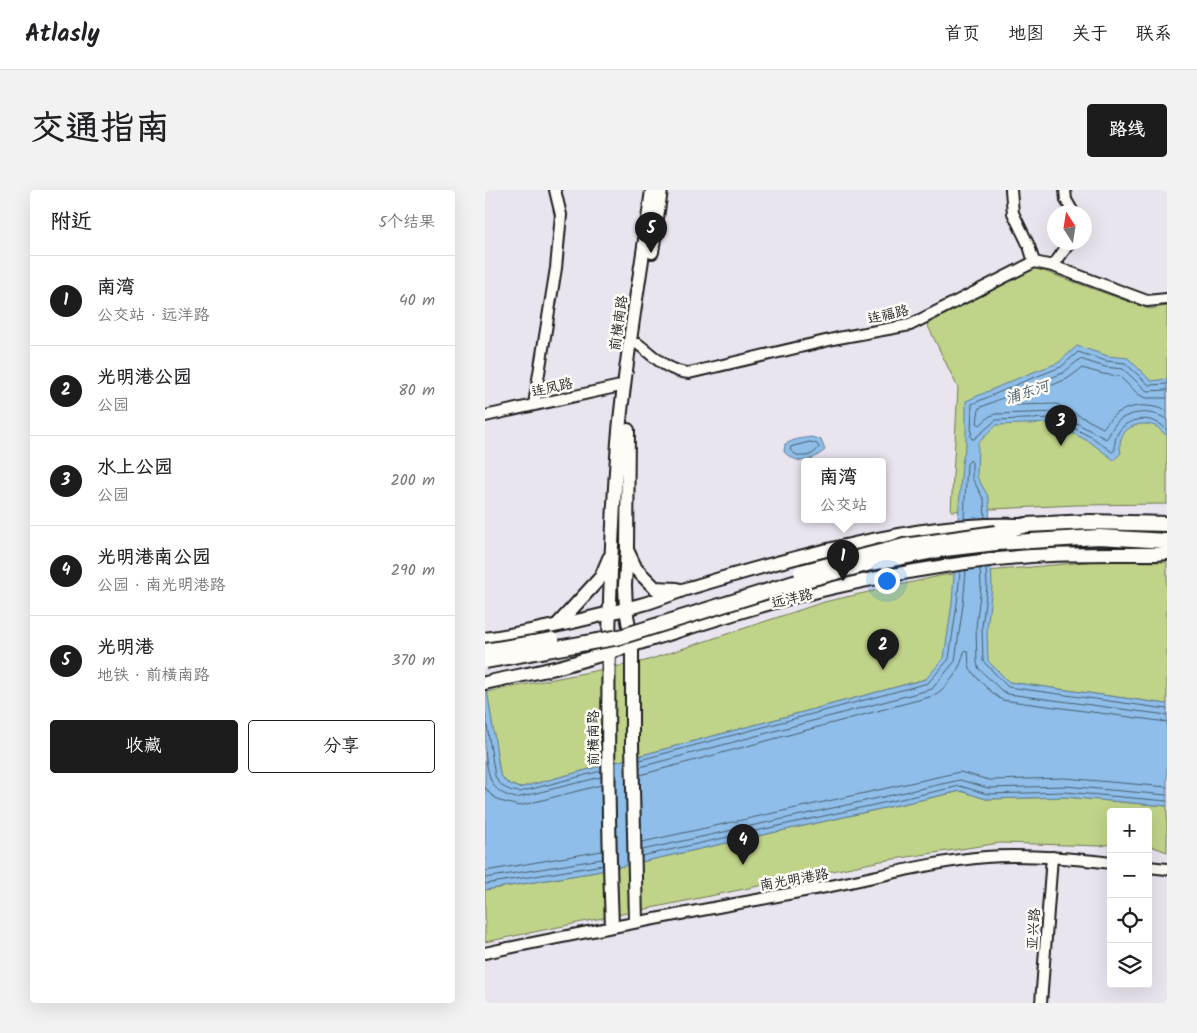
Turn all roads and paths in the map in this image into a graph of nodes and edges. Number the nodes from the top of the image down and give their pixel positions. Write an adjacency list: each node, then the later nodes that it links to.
1 (555, 190): 13 (street)
2 (652, 190): 12 (main road, 前横南路)
3 (661, 190): 11 (main road, 前横南路)
4 (1011, 190): 8 (street)
5 (1065, 190): 6 (street)
6 (1069, 205)
7 (1064, 250): 9 (street)
8 (1034, 262): 9 (street); 11 (street, 连福路)
9 (1053, 266): 10 (street)
10 (1167, 298)
11 (638, 344): 18 (main road, 前横南路)
12 (625, 384): 13 (street, 连凤路); 19 (main road, 前横南路)
13 (534, 404): 14 (street, 连凤路)
14 (485, 416)
15 (1167, 524): 16 (highway)
16 (996, 533): 17 (highway); 21 (main road); 25 (highway, bridge); 28 (highway, bridge)
17 (1167, 541)
18 (627, 549): 21 (main road, 前横南路); 22 (main road, 前横南路)
19 (612, 551): 23 (main road, 前横南路); 24 (main road, 前横南路)
20 (1167, 553): 26 (main road, 远洋路)
21 (687, 589): 22 (main road)
22 (626, 608): 23 (main road); 26 (main road, 前横南路)
23 (609, 613): 24 (main road); 27 (main road, 前横南路)
24 (557, 625): 25 (main road)
25 (487, 642)
26 (632, 645): 27 (main road, 远洋路); 34 (main road, 前横南路)
27 (609, 652): 29 (main road, 远洋路); 35 (main road, 前横南路)
28 (485, 661)
29 (490, 681)
30 (1052, 857): 31 (street, 南光明港路); 34 (street, 南光明港路); 37 (street, 亚兴路)
31 (1107, 862)
32 (1152, 868): 33 (street)
33 (1167, 870)
34 (637, 921): 35 (street, 南光明港路)
35 (612, 926): 36 (street, 南光明港路)
36 (485, 953)
37 (1041, 1003)

